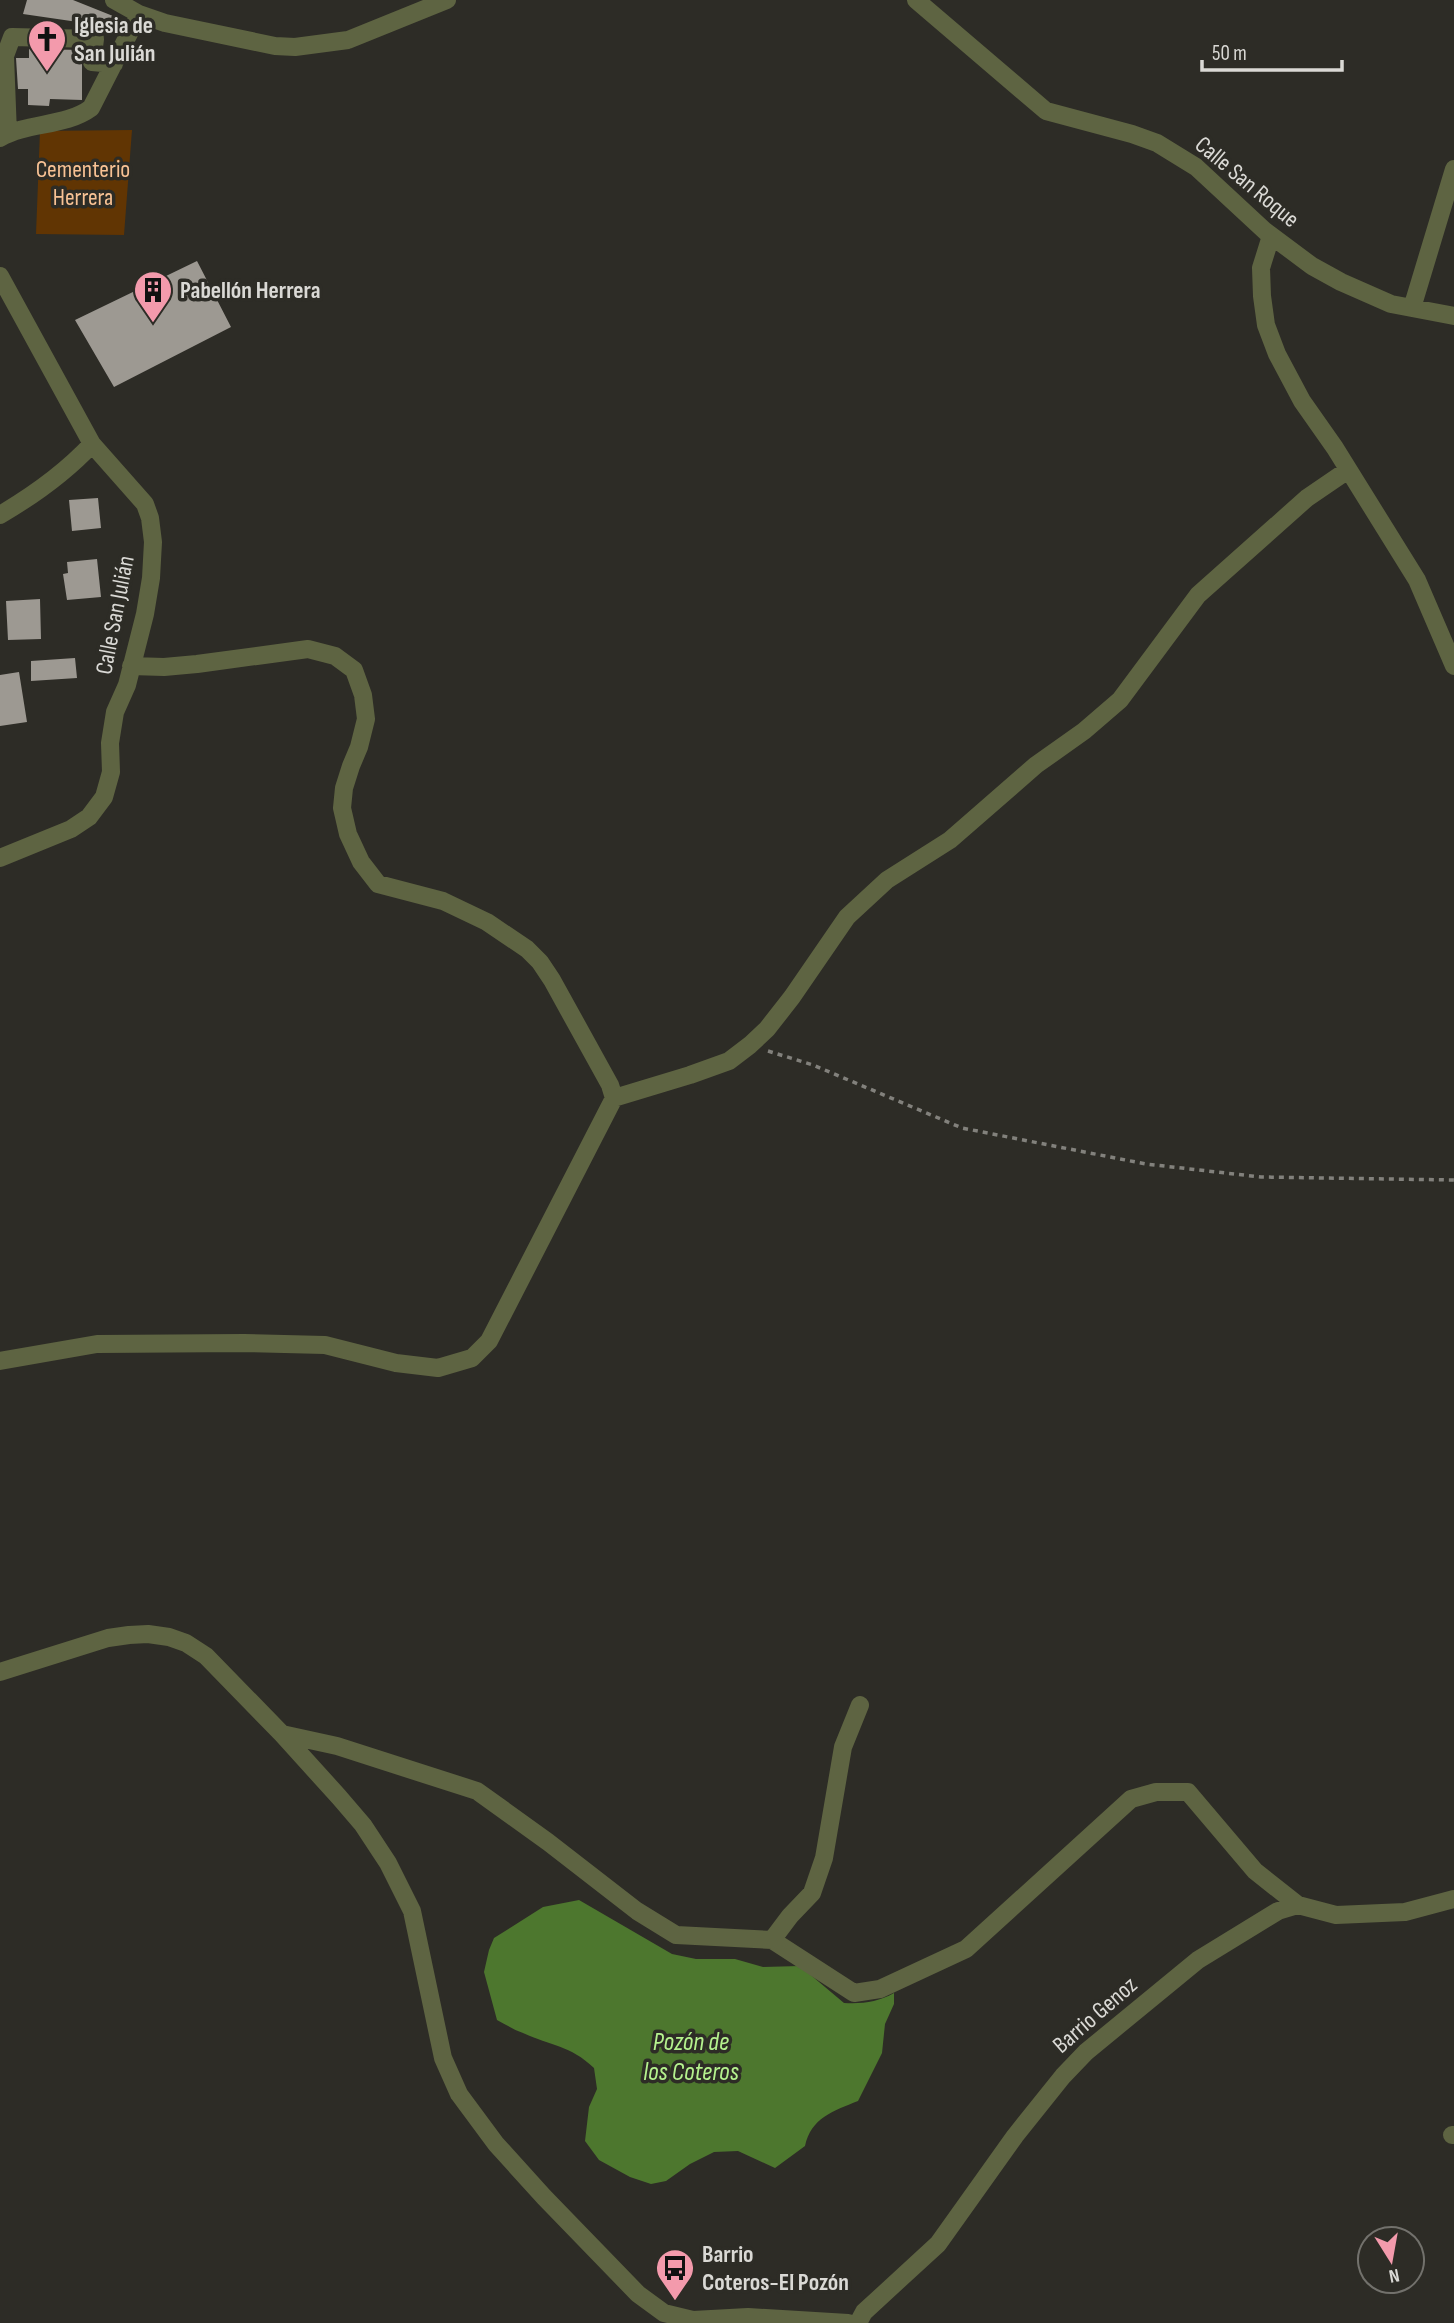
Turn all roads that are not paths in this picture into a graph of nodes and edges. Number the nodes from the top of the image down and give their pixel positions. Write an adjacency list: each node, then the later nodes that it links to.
1 (447, 0): 3 (street)
2 (916, 0): 7 (street, Calle San Roque)
3 (127, 5): 4 (street)
4 (114, 64): 5 (street); 5 (street)
5 (4, 136)
6 (1454, 169): 9 (street)
7 (1271, 236): 9 (street, Calle San Roque); 12 (street)
8 (0, 276): 11 (street, Calle San Julián)
9 (1412, 308): 10 (street, Calle San Roque)
10 (1454, 316)
11 (92, 444): 13 (street); 14 (street, Calle San Julián)
12 (1348, 470): 15 (street); 17 (street)
13 (0, 515)
14 (131, 666): 16 (street, Calle San Julián); 17 (street)
15 (1454, 666)
16 (0, 858)
17 (614, 1098): 18 (street)
18 (0, 1362)
19 (0, 1672): 21 (street)
20 (860, 1705): 24 (street)
21 (282, 1734): 24 (street); 25 (street)
22 (1454, 1899): 23 (street)
23 (1298, 1905): 24 (street); 27 (street, Barrio Genoz)
24 (772, 1940)
25 (747, 2320): 26 (street)
26 (848, 2323)
27 (858, 2323)

